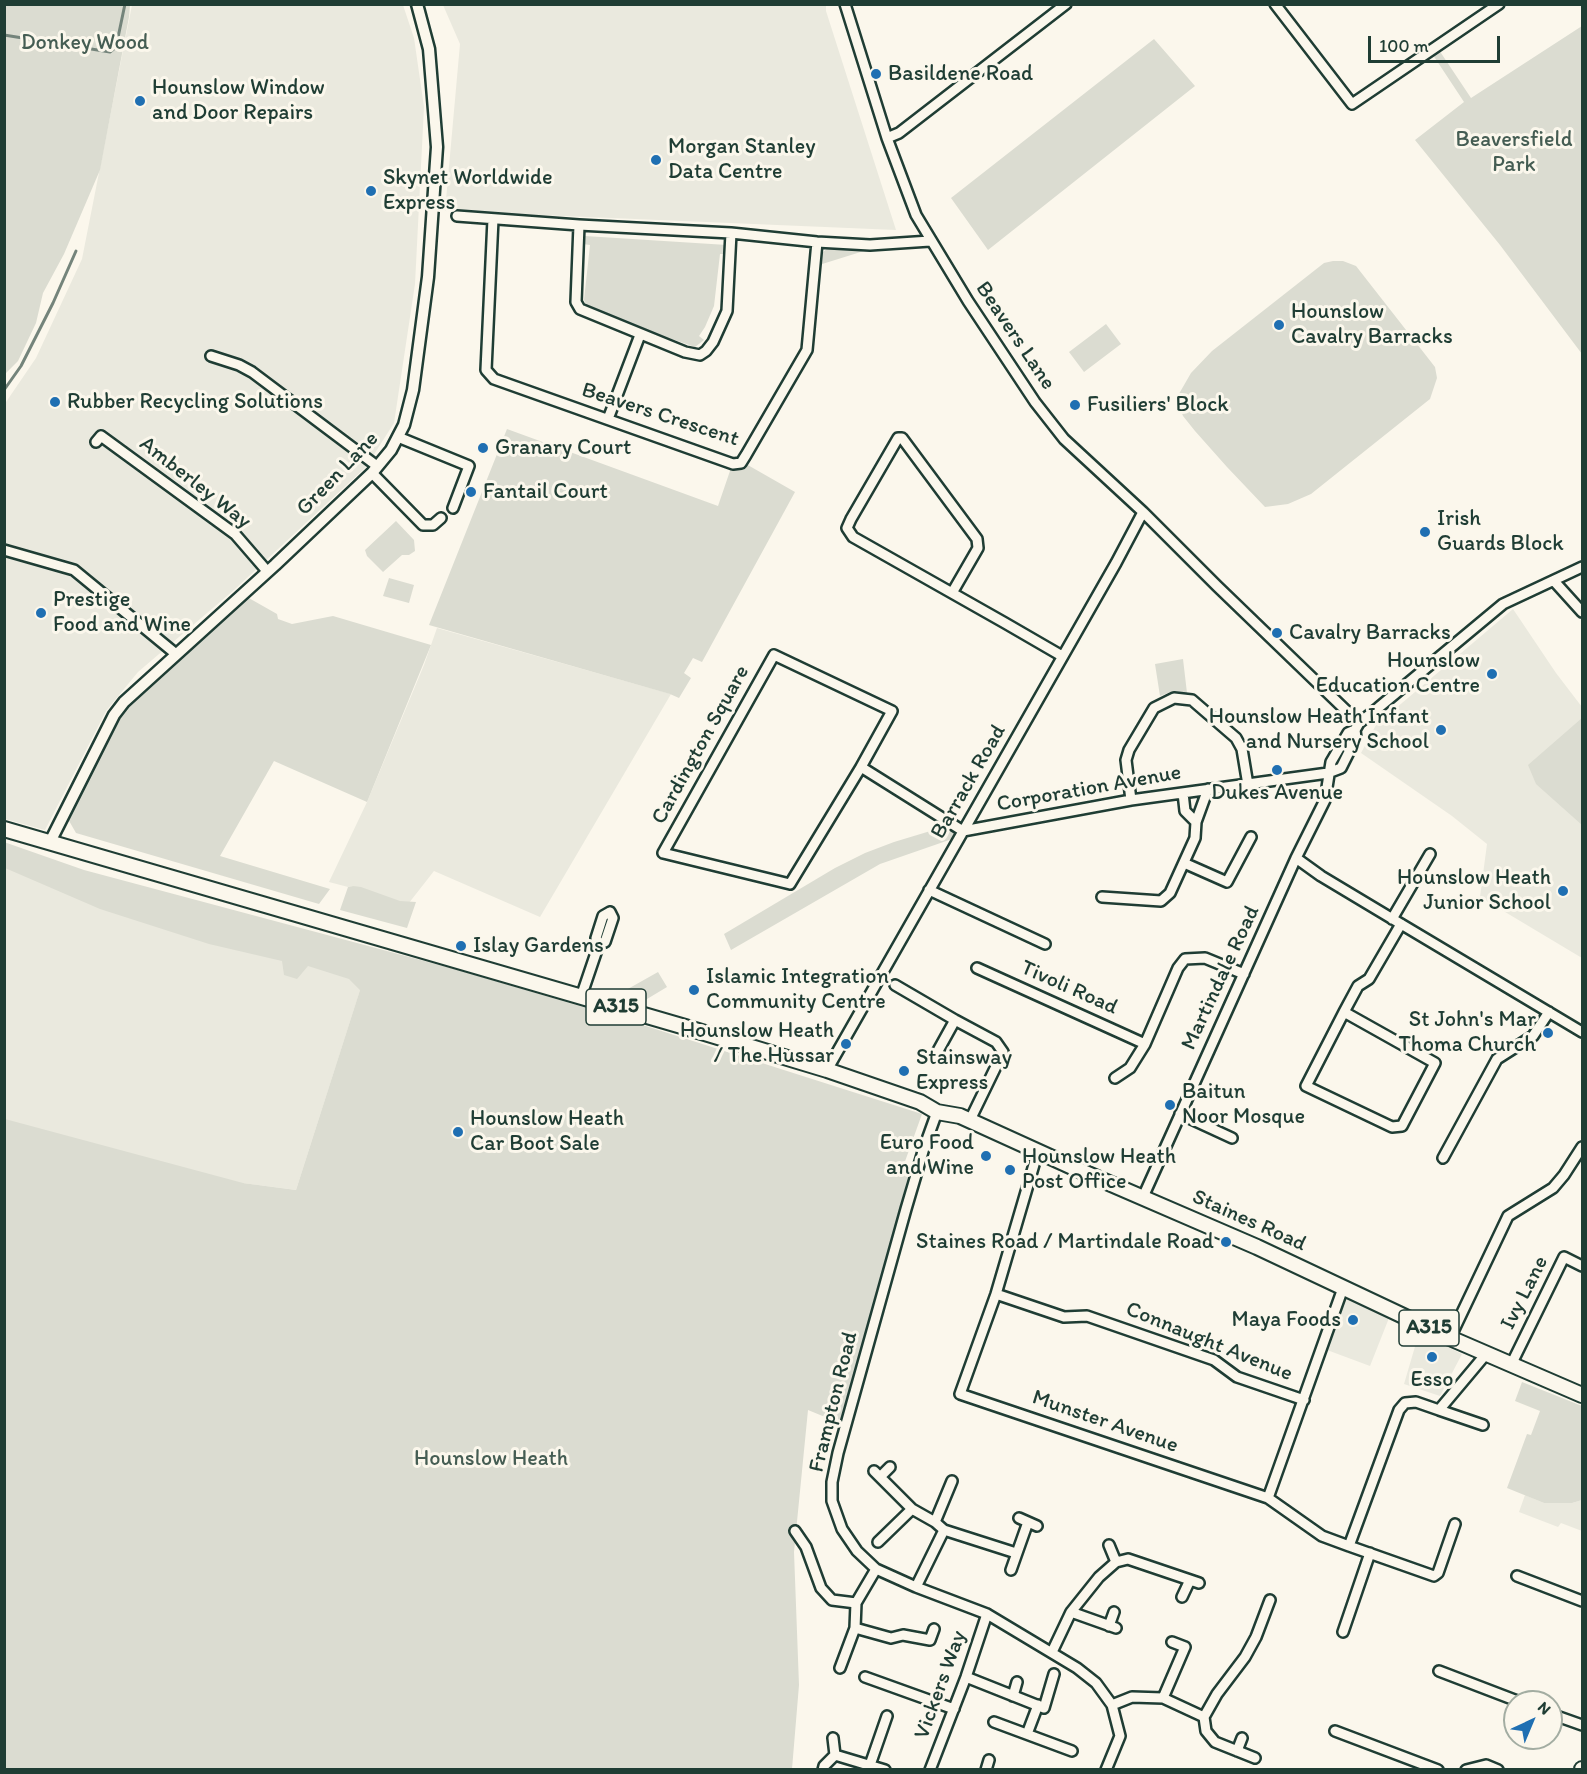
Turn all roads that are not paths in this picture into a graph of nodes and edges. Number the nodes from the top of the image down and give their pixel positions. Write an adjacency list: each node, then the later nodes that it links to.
1 (417, 4): 16 (street, Green Lane)
2 (845, 4): 6 (street, Beavers Lane)
3 (1066, 4): 6 (street)
4 (1499, 4): 5 (street)
5 (1276, 5)
6 (887, 138): 11 (street, Beavers Lane)
7 (456, 216): 8 (street)
8 (493, 219): 9 (street); 15 (street, Beavers Crescent)
9 (579, 225): 10 (street); 13 (street)
10 (731, 233): 12 (street); 13 (street)
11 (930, 241): 12 (street); 20 (street, Beavers Lane)
12 (817, 242): 15 (street, Beavers Crescent)
13 (640, 334): 15 (street)
14 (211, 356): 18 (street)
15 (608, 419)
16 (398, 437): 18 (street, Green Lane); 19 (street)
17 (96, 442): 24 (street, Amberley Way)
18 (374, 470): 21 (street); 24 (street, Green Lane)
19 (453, 508)
20 (1143, 512): 29 (street, Barrack Road); 30 (street, Beavers Lane)
21 (441, 518)
22 (4, 550): 28 (street)
23 (1582, 567): 25 (street)
24 (267, 572): 28 (street, Green Lane)
25 (1554, 581): 27 (street); 30 (street)
26 (952, 593): 26 (street); 29 (street)
27 (1582, 612)
28 (176, 654): 41 (street, Green Lane)
29 (1062, 656): 39 (street, Barrack Road)
30 (1357, 727): 32 (street)
31 (861, 767): 31 (street, Cardington Square); 39 (street)
32 (1328, 773): 33 (street, Corporation Avenue); 43 (street, Martindale Road)
33 (1248, 785): 34 (street, Corporation Avenue); 36 (street)
34 (1208, 789): 35 (street, Corporation Avenue); 37 (street)
35 (1183, 793): 36 (street, Corporation Avenue); 37 (street)
36 (1131, 800): 39 (street, Corporation Avenue)
37 (1196, 822): 44 (street)
38 (4, 829): 41 (main road, A315)
39 (963, 831): 45 (street, Barrack Road)
40 (1251, 837): 44 (street)
41 (50, 842): 53 (main road, A315)
42 (1430, 854): 47 (street)
43 (1296, 858): 47 (street); 51 (street, Martindale Road)
44 (1184, 863): 46 (street)
45 (929, 890): 49 (street); 60 (street, Barrack Road)
46 (1102, 897)
47 (1396, 922): 54 (street); 55 (street)
48 (598, 944): 53 (street)
49 (1045, 944)
50 (977, 968): 58 (street, Tivoli Road)
51 (1244, 974): 58 (street); 63 (street, Martindale Road)
52 (895, 985): 56 (street)
53 (581, 997): 60 (main road, A315)
54 (1344, 1012): 54 (street)
55 (1549, 1012): 57 (street); 68 (street)
56 (955, 1020): 59 (street); 64 (street)
57 (1582, 1032)
58 (1145, 1044): 61 (street)
59 (934, 1058)
60 (826, 1070): 62 (main road, Staines Road / A315)
61 (1115, 1078)
62 (937, 1112): 64 (main road, Staines Road / A315); 97 (street, Frampton Road)
63 (1180, 1114): 65 (street); 69 (street, Martindale Road)
64 (970, 1120): 67 (main road, Staines Road / A315)
65 (1232, 1138)
66 (1582, 1147): 73 (street)
67 (1038, 1151): 69 (main road, Staines Road / A315); 72 (street)
68 (1443, 1158)
69 (1143, 1197): 71 (main road, Staines Road / A315)
70 (1582, 1266): 75 (street, Ivy Lane)
71 (1343, 1288): 73 (main road, Staines Road / A315); 79 (street)
72 (996, 1294): 76 (street); 79 (street, Connaught Avenue)
73 (1449, 1338): 74 (main road, Staines Road / A315)
74 (1486, 1354): 75 (main road, Staines Road / A315); 80 (street)
75 (1511, 1365): 77 (main road, Staines Road / A315)
76 (960, 1394): 78 (street); 84 (street, Munster Avenue)
77 (1582, 1395)
78 (950, 1398)
79 (1304, 1400): 84 (street)
80 (1439, 1410): 81 (street); 93 (street)
81 (1483, 1425)
82 (890, 1467): 85 (street)
83 (952, 1481): 86 (street)
84 (1268, 1498): 93 (street, Munster Avenue)
85 (912, 1509): 86 (street); 91 (street)
86 (935, 1522): 89 (street)
87 (1028, 1522): 94 (street)
88 (1455, 1524): 95 (street, Munster Avenue)
89 (944, 1530): 94 (street); 100 (street)
90 (795, 1531): 104 (street)
91 (878, 1542)
92 (1109, 1545): 96 (street)
93 (1349, 1546): 95 (street, Munster Avenue)
94 (1016, 1553): 98 (street)
95 (1370, 1553): 110 (street)
96 (1116, 1562): 101 (street); 105 (street)
97 (876, 1569): 100 (street, Frampton Road); 104 (street)
98 (1011, 1570)
99 (1516, 1576): 103 (street)
100 (916, 1587): 107 (street, Frampton Road)
101 (1182, 1597)
102 (1270, 1600): 126 (street)
103 (1582, 1601)
104 (856, 1603): 108 (street)
105 (1071, 1612): 106 (street); 112 (street)
106 (1114, 1612)
107 (987, 1614): 112 (street, Frampton Road); 117 (street, Vickers Way)
108 (855, 1628): 109 (street); 113 (street)
109 (934, 1629)
110 (1343, 1632)
111 (1172, 1642): 121 (street)
112 (1052, 1652): 123 (street, Frampton Road)
113 (840, 1668)
114 (1439, 1671): 119 (street)
115 (1054, 1674): 122 (street)
116 (865, 1677): 124 (street)
117 (966, 1677): 120 (street); 124 (street, Vickers Way)
118 (1017, 1682): 120 (street)
119 (1503, 1695)
120 (1013, 1696): 122 (street)
121 (1163, 1698): 123 (street); 126 (street)
122 (1038, 1704): 131 (street)
123 (1112, 1705): 139 (street, Frampton Road)
124 (954, 1709): 142 (street, Vickers Way)
125 (887, 1716): 138 (street)
126 (1204, 1717): 135 (street)
127 (1563, 1718): 129 (street)
128 (994, 1722): 131 (street)
129 (1582, 1725)
130 (1335, 1731): 143 (street)
131 (1027, 1734): 134 (street)
132 (833, 1738): 136 (street)
133 (1242, 1738): 135 (street)
134 (1072, 1751)
135 (1237, 1751): 137 (street)
136 (836, 1755): 138 (street); 140 (street)
137 (1255, 1758)
138 (870, 1765): 141 (street)
139 (1108, 1769)
140 (823, 1770)
141 (885, 1770)
142 (930, 1770)
143 (1438, 1770)
144 (1467, 1770): 145 (street)
145 (1498, 1770)

